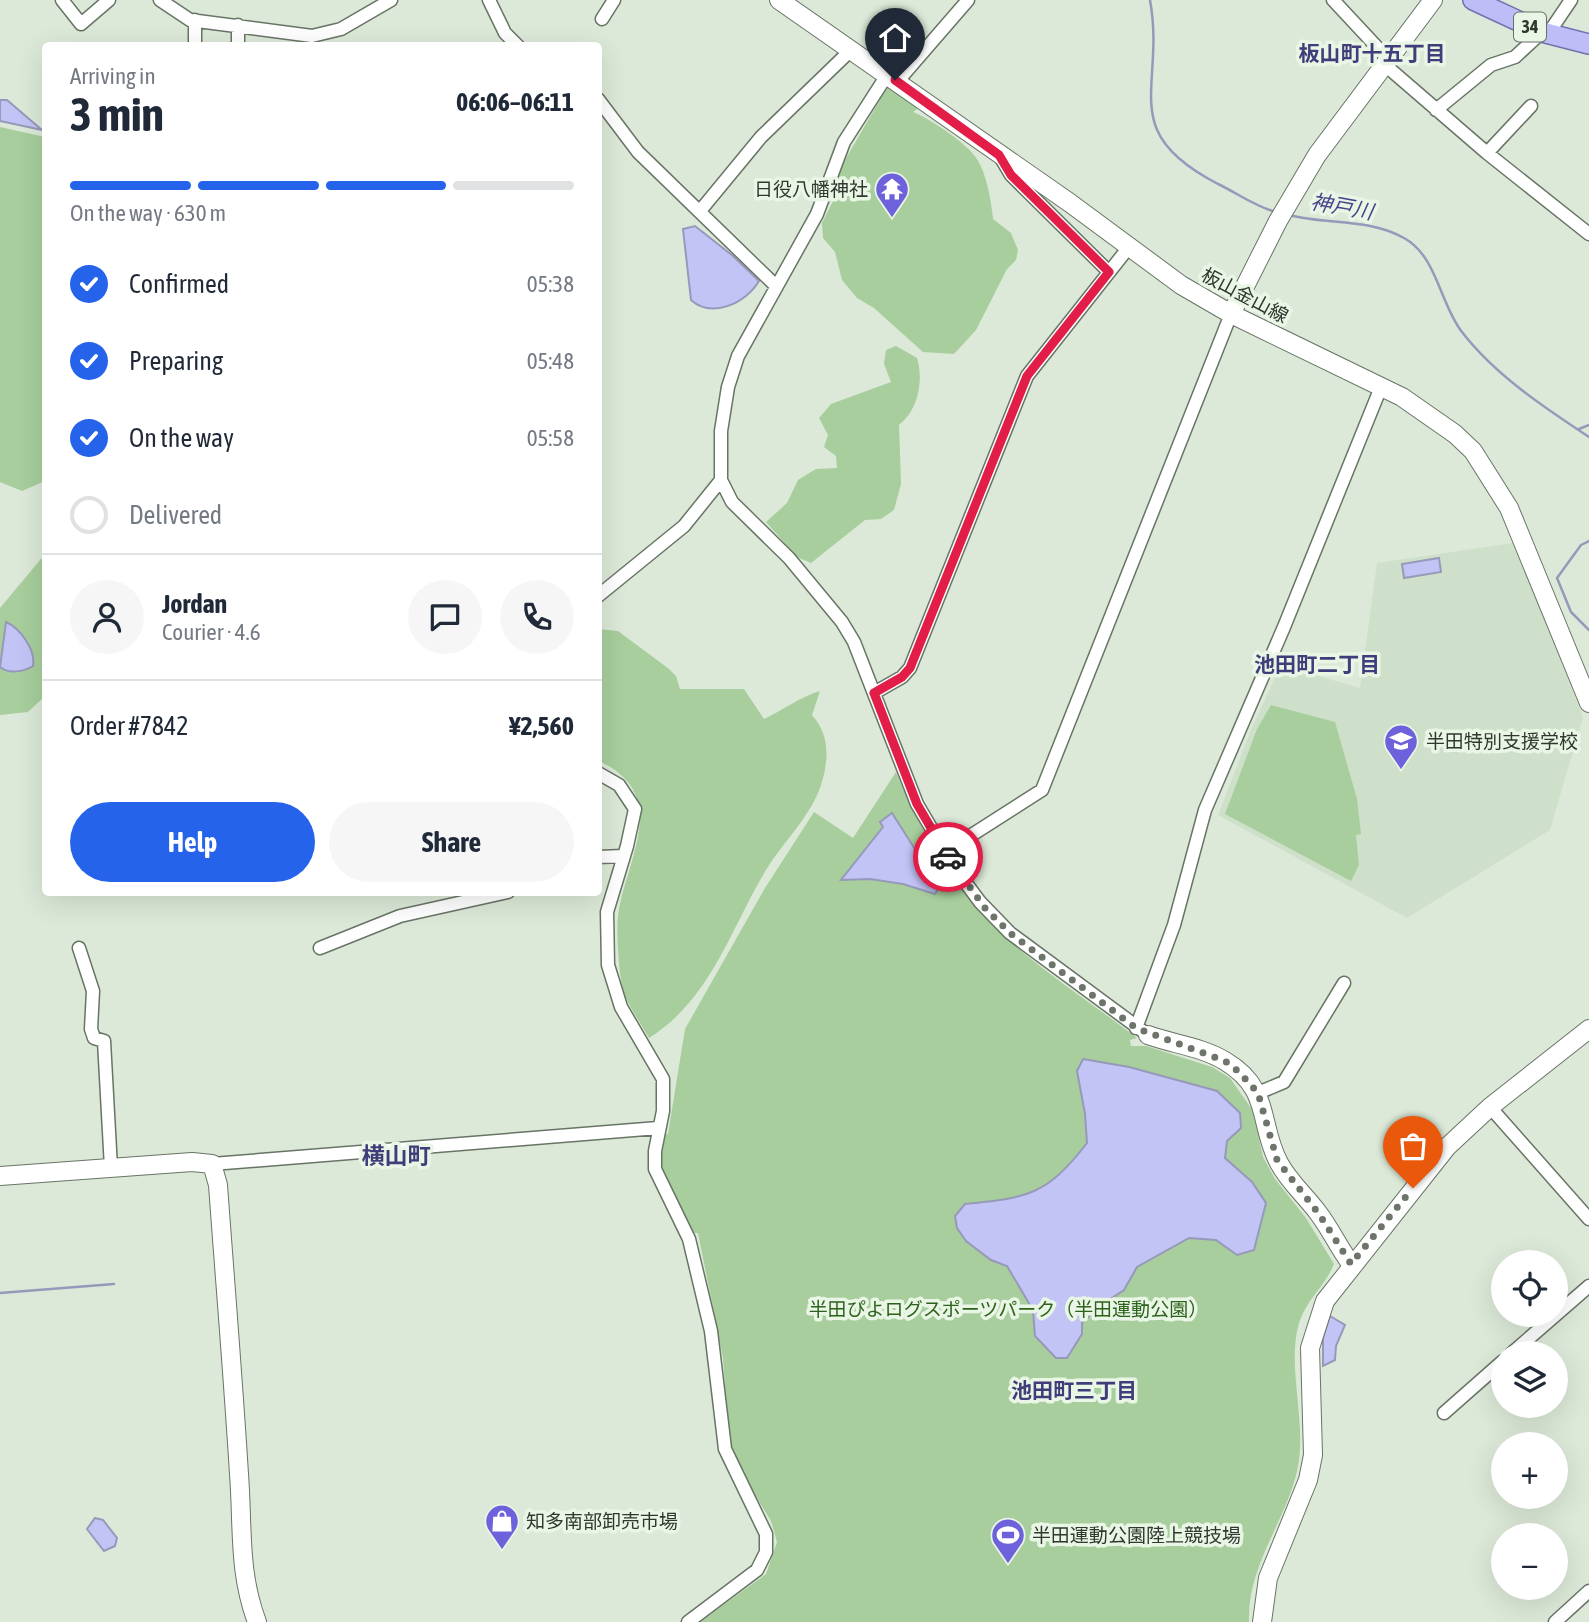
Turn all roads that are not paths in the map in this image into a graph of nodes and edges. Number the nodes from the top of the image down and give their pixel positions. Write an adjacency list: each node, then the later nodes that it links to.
1 (62, 0): 2 (street)
2 (109, 0)
3 (391, 0): 15 (street)
4 (489, 0): 19 (street)
5 (614, 0): 13 (street)
6 (779, 0): 21 (street, 板山金山線)
7 (968, 0): 23 (street)
8 (1333, 0): 22 (street)
9 (1433, 0): 22 (street)
10 (1474, 0): 16 (main road, 34)
11 (1571, 0): 16 (street)
12 (168, 2): 14 (street)
13 (602, 19)
14 (195, 20): 15 (street); 17 (street)
15 (238, 25): 18 (street)
16 (1545, 33): 20 (main road, 34); 26 (street)
17 (195, 42)
18 (238, 42)
19 (513, 42)
20 (1589, 44)
21 (850, 50): 23 (street, 板山金山線); 29 (street)
22 (1387, 62): 26 (street); 34 (street)
23 (892, 78): 28 (street, 板山金山線); 33 (street)
24 (602, 104): 29 (street)
25 (1531, 106): 27 (street)
26 (1436, 110): 27 (street)
27 (1487, 153): 30 (street)
28 (999, 155): 31 (street, 板山金山線); 32 (street)
29 (700, 211): 33 (street)
30 (1589, 234)
31 (1129, 247): 32 (street); 34 (street, 板山金山線)
32 (1109, 272): 38 (street)
33 (776, 286): 36 (street)
34 (1231, 314): 35 (street, 板山金山線); 41 (street)
35 (1381, 387): 39 (street, 板山金山線); 49 (street)
36 (722, 480): 37 (street); 38 (street)
37 (602, 593)
38 (874, 693): 41 (street)
39 (1589, 703)
40 (602, 775): 42 (street)
41 (945, 852): 49 (street)
42 (623, 856): 43 (street); 52 (street)
43 (602, 857)
44 (490, 896): 46 (street)
45 (79, 948): 54 (street)
46 (320, 948)
47 (1344, 983): 50 (street)
48 (1589, 1029): 51 (street)
49 (1142, 1031): 50 (street)
50 (1258, 1093): 57 (street)
51 (1490, 1107): 56 (street); 57 (street)
52 (659, 1128): 53 (street); 64 (street)
53 (212, 1164): 54 (street); 63 (street)
54 (111, 1168): 55 (street)
55 (0, 1176)
56 (1589, 1219)
57 (1351, 1264): 65 (street)
58 (1589, 1286): 59 (street)
59 (1526, 1341)
60 (1491, 1372): 61 (street)
61 (1444, 1413)
62 (1589, 1591): 66 (street)
63 (257, 1622)
64 (688, 1622)
65 (1262, 1622)
66 (1555, 1622)

